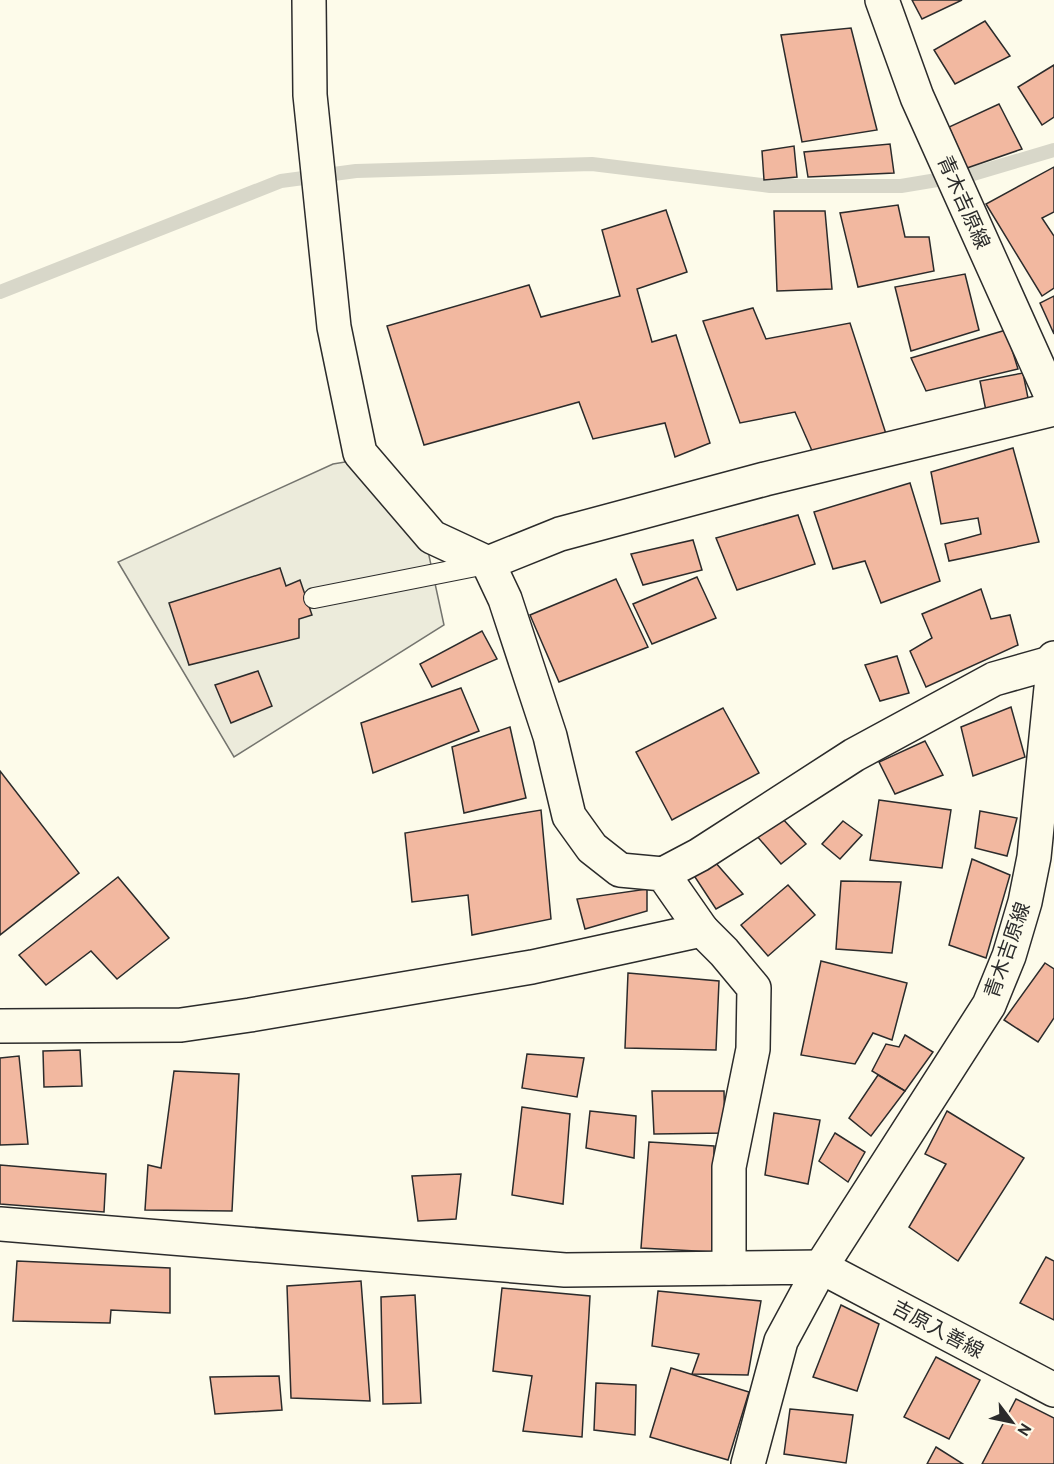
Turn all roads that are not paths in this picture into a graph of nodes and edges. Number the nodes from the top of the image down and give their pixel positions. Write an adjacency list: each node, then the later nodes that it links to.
1 (309, 0): 5 (street)
2 (882, 0): 3 (street, 青木吉原線)
3 (1054, 402)
4 (1054, 409): 5 (street)
5 (488, 563): 6 (lane); 8 (street)
6 (314, 598)
7 (1054, 660): 8 (street); 13 (street, 青木吉原線)
8 (663, 874): 9 (street)
9 (702, 930): 10 (street); 12 (street)
10 (0, 1026)
11 (0, 1224): 12 (street)
12 (729, 1268): 13 (street)
13 (821, 1268): 14 (street, 吉原入善線); 15 (street, 青木吉原線)
14 (1054, 1390)
15 (748, 1464)

